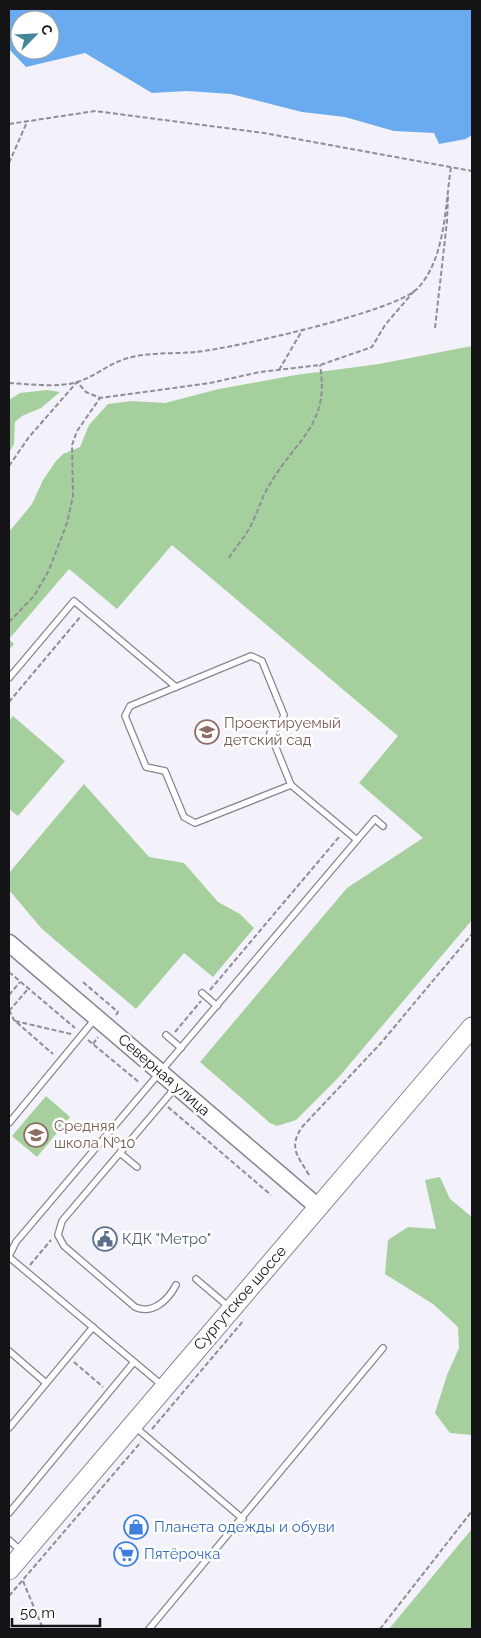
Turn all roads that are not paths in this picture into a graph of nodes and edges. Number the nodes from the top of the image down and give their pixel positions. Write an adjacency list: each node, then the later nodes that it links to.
1 (9, 678): 2 (lane)
2 (176, 687): 3 (lane); 3 (lane)
3 (291, 784): 5 (lane)
4 (383, 826): 5 (lane)
5 (357, 840): 8 (lane)
6 (9, 943): 9 (street, Северная улица)
7 (204, 994): 8 (lane)
8 (217, 1006): 12 (lane)
9 (97, 1018): 13 (street, Северная улица); 15 (lane)
10 (472, 1026): 18 (main road, Сургутское шоссе)
11 (168, 1037): 12 (lane)
12 (181, 1048): 13 (lane)
13 (161, 1072): 14 (street, Северная улица); 19 (lane)
14 (177, 1086): 16 (lane); 18 (street, Северная улица)
15 (9, 1123)
16 (120, 1153): 17 (lane); 21 (lane)
17 (137, 1167)
18 (318, 1208): 22 (main road, Сургутское шоссе)
19 (9, 1256): 23 (lane)
20 (196, 1279): 22 (lane)
21 (176, 1285)
22 (231, 1308): 28 (main road, Сургутское шоссе)
23 (93, 1327): 26 (lane); 27 (lane)
24 (382, 1348): 32 (lane)
25 (9, 1352): 27 (lane)
26 (134, 1362): 28 (lane); 31 (lane)
27 (46, 1383): 30 (lane)
28 (165, 1387): 29 (main road, Сургутское шоссе)
29 (133, 1425): 32 (lane); 34 (main road, Сургутское шоссе)
30 (9, 1428)
31 (9, 1513)
32 (243, 1518): 36 (lane)
33 (9, 1540): 34 (lane)
34 (23, 1553): 35 (main road, Сургутское шоссе)
35 (16, 1575)
36 (149, 1629)

